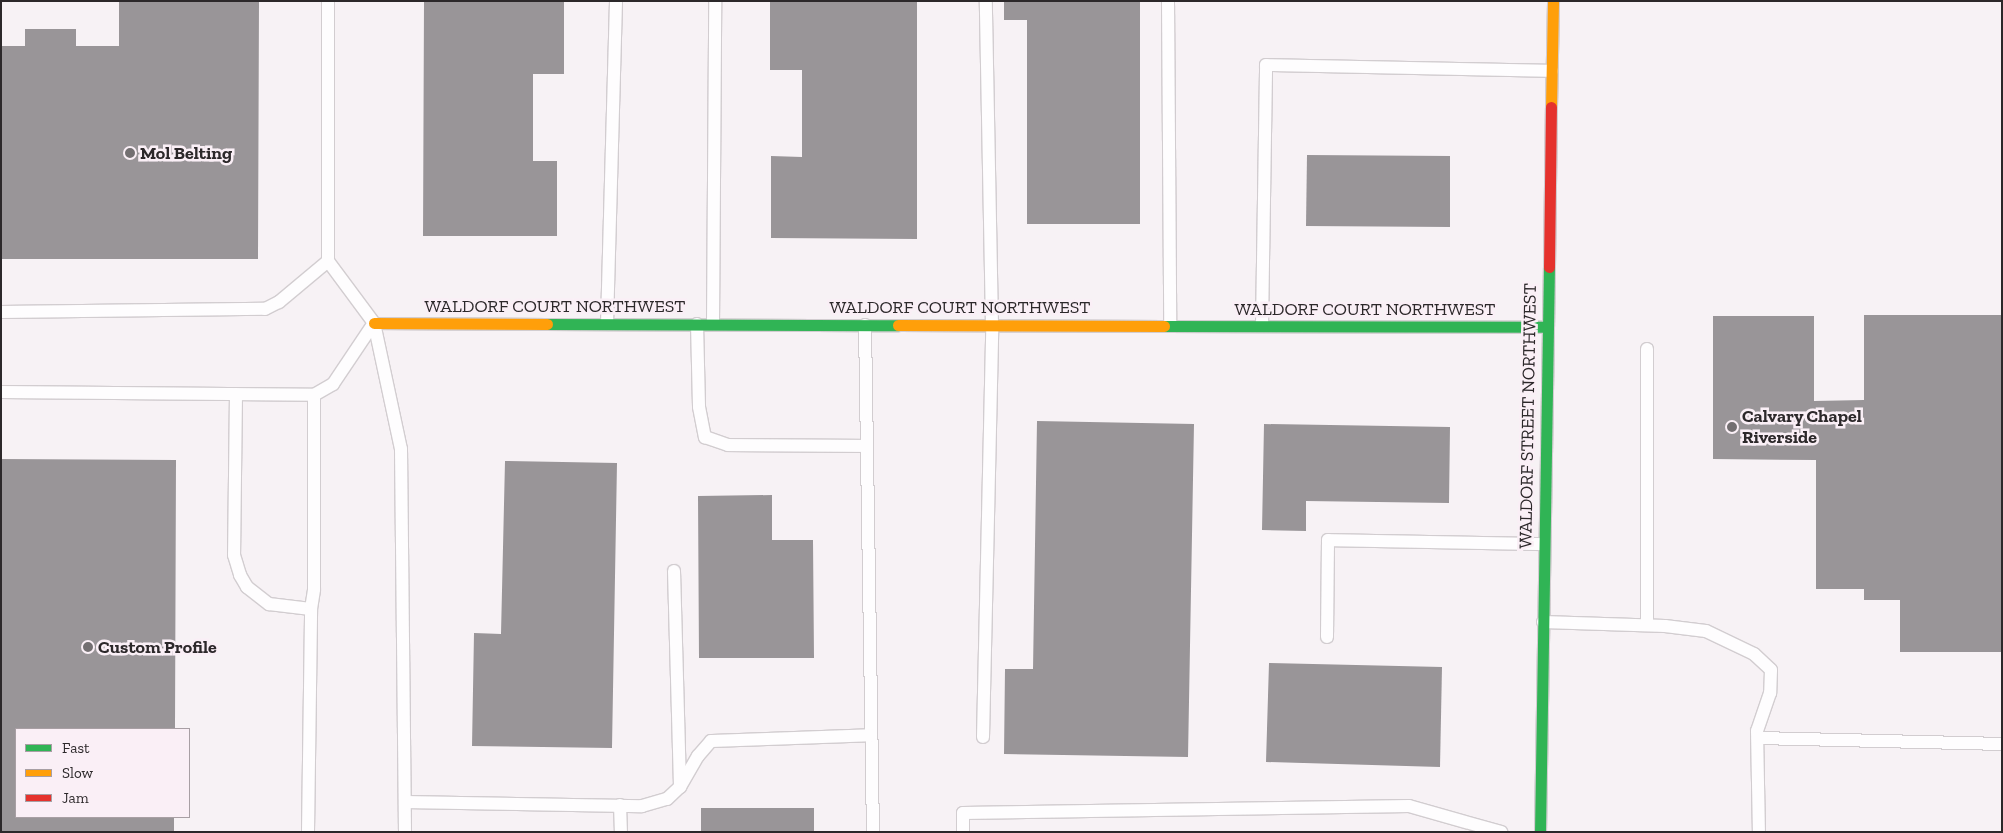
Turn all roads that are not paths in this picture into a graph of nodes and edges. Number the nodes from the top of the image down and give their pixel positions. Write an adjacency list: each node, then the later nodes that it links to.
1 (328, 1): 8 (lane)
2 (616, 1): 11 (lane)
3 (715, 1): 13 (lane)
4 (986, 1): 15 (lane)
5 (1168, 1): 16 (lane)
6 (1553, 1): 7 (street, WALDORF STREET NORTHWEST)
7 (1552, 70): 17 (lane); 18 (street, WALDORF STREET NORTHWEST)
8 (328, 261): 9 (lane); 10 (lane)
9 (1, 312)
10 (374, 323): 11 (street, WALDORF COURT NORTHWEST); 22 (lane); 35 (lane)
11 (607, 324): 12 (street, WALDORF COURT NORTHWEST)
12 (697, 324): 13 (street, WALDORF COURT NORTHWEST); 23 (lane)
13 (713, 324): 14 (street, WALDORF COURT NORTHWEST)
14 (865, 324): 15 (street, WALDORF COURT NORTHWEST); 23 (lane)
15 (992, 325): 16 (street, WALDORF COURT NORTHWEST); 31 (lane)
16 (1170, 325): 17 (street, WALDORF COURT NORTHWEST)
17 (1262, 326): 18 (street, WALDORF COURT NORTHWEST)
18 (1546, 327): 24 (street, WALDORF STREET NORTHWEST)
19 (1647, 349): 28 (lane)
20 (1, 392): 21 (lane)
21 (236, 394): 22 (lane); 26 (lane)
22 (314, 395): 26 (lane)
23 (867, 446): 30 (lane)
24 (1544, 544): 27 (street, WALDORF STREET NORTHWEST); 29 (lane)
25 (674, 571): 34 (lane)
26 (311, 608): 37 (lane)
27 (1543, 622): 28 (lane); 43 (street, WALDORF STREET NORTHWEST)
28 (1647, 625): 32 (lane)
29 (1327, 637)
30 (871, 735): 34 (lane); 40 (lane)
31 (983, 737)
32 (1758, 738): 33 (lane); 44 (lane)
33 (2002, 744)
34 (680, 787): 36 (lane)
35 (405, 802): 36 (lane); 38 (lane)
36 (620, 806): 39 (lane)
37 (308, 832)
38 (405, 832)
39 (620, 832)
40 (873, 832)
41 (963, 832): 42 (lane)
42 (1501, 832)
43 (1540, 832)
44 (1759, 832)

